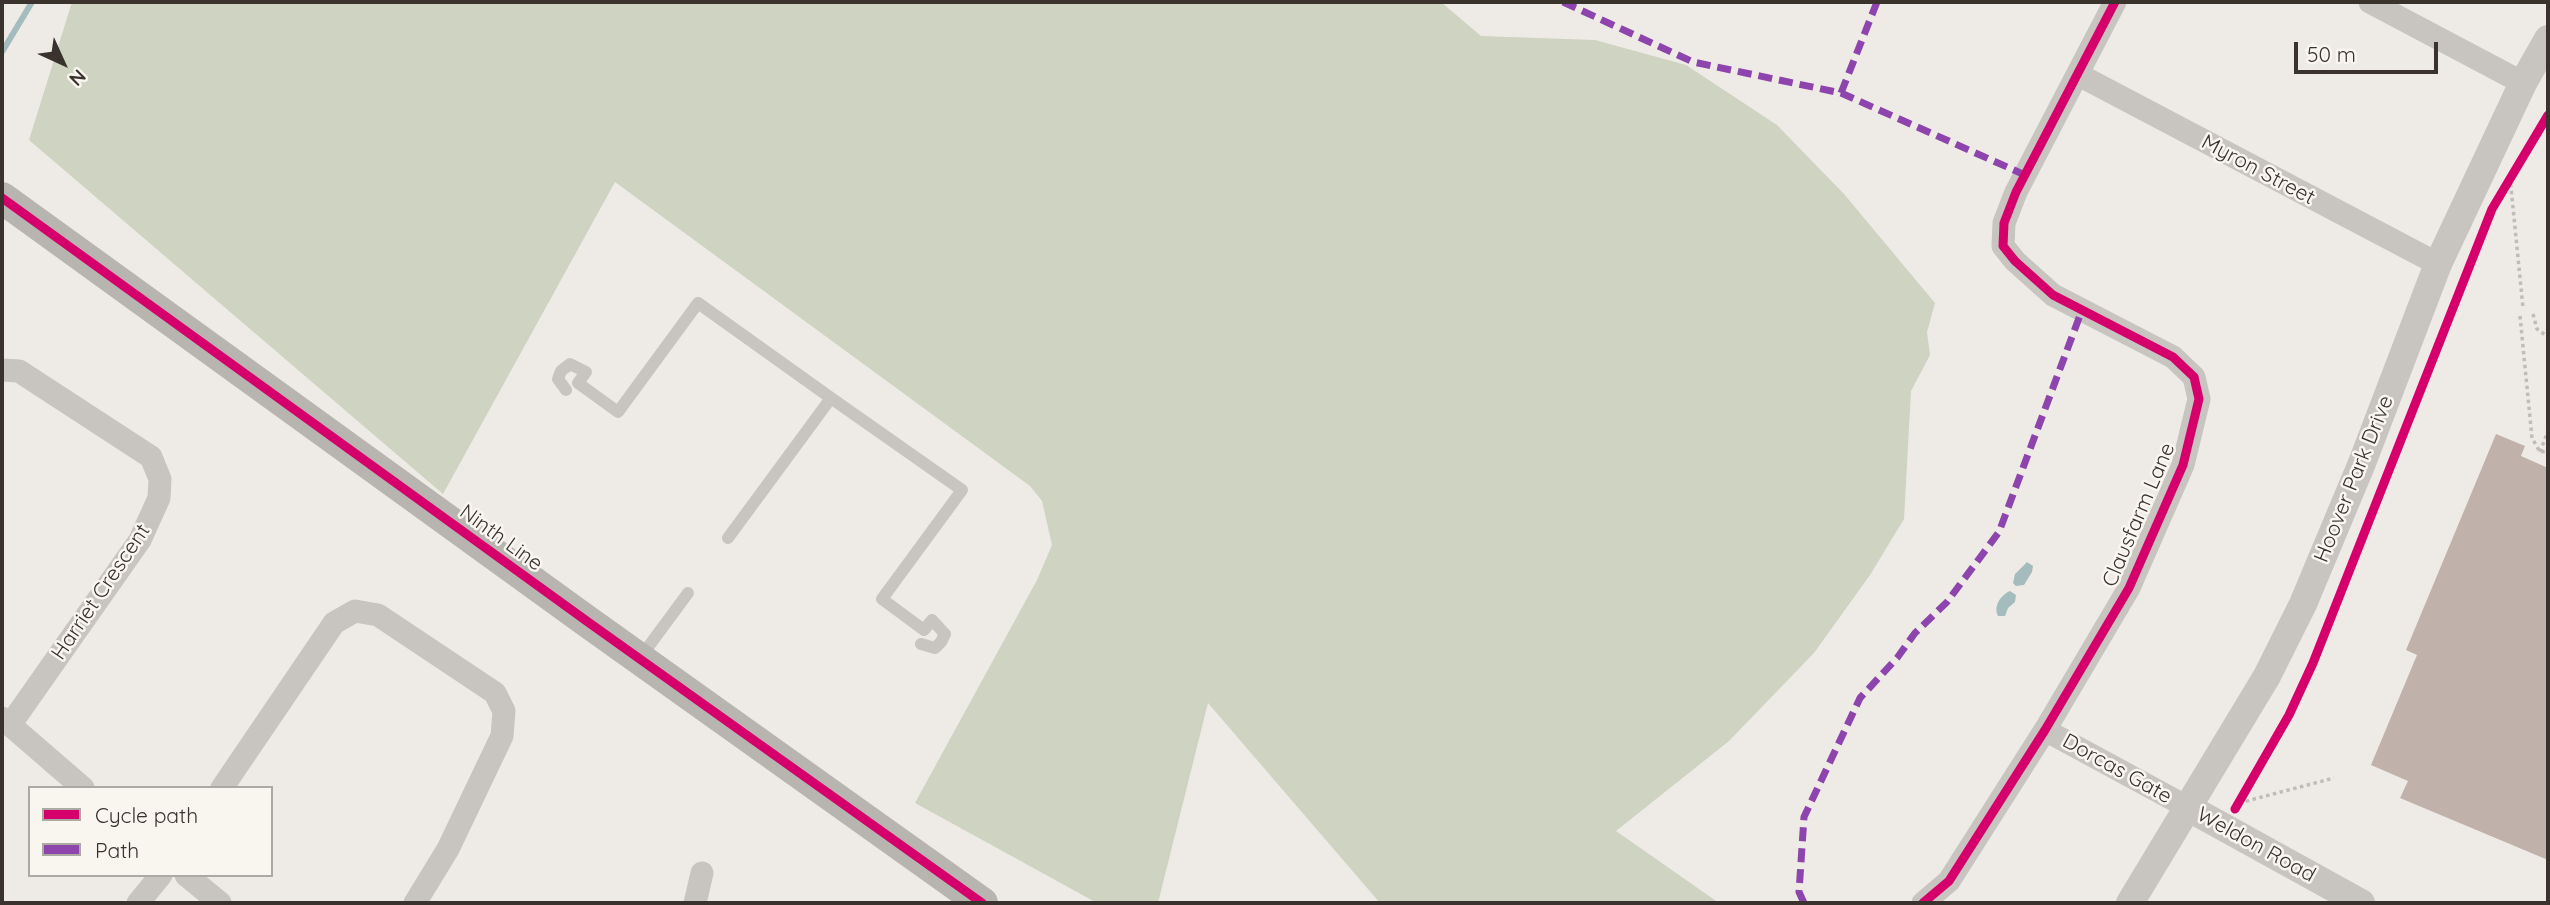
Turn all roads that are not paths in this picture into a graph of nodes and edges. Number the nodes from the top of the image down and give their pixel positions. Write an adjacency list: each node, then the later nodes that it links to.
1 (2115, 2): 4 (street, Clausfarm Lane)
2 (2370, 2): 5 (street)
3 (2548, 39): 5 (street, Hoover Park Drive)
4 (2079, 75): 7 (street, Myron Street); 16 (street, Clausfarm Lane)
5 (2523, 83): 7 (street, Hoover Park Drive)
6 (2, 198): 14 (main road, Ninth Line)
7 (2438, 264): 19 (street, Hoover Park Drive)
8 (2, 370): 15 (street, Harriet Crescent)
9 (573, 387): 10 (lane)
10 (831, 398): 11 (lane); 13 (lane)
11 (728, 538)
12 (688, 593): 14 (lane)
13 (921, 637)
14 (640, 659): 27 (main road, Ninth Line)
15 (6, 722): 17 (street)
16 (2045, 730): 19 (street, Dorcas Gate); 28 (street, Clausfarm Lane)
17 (81, 786)
18 (223, 786): 25 (street)
19 (2189, 808): 29 (street, Hoover Park Drive); 30 (street, Weldon Road)
20 (702, 873): 26 (street)
21 (159, 877): 23 (street)
22 (188, 877): 24 (street)
23 (138, 903)
24 (220, 903)
25 (415, 903)
26 (695, 903)
27 (982, 903)
28 (1923, 903)
29 (2130, 903)
30 (2361, 903)

